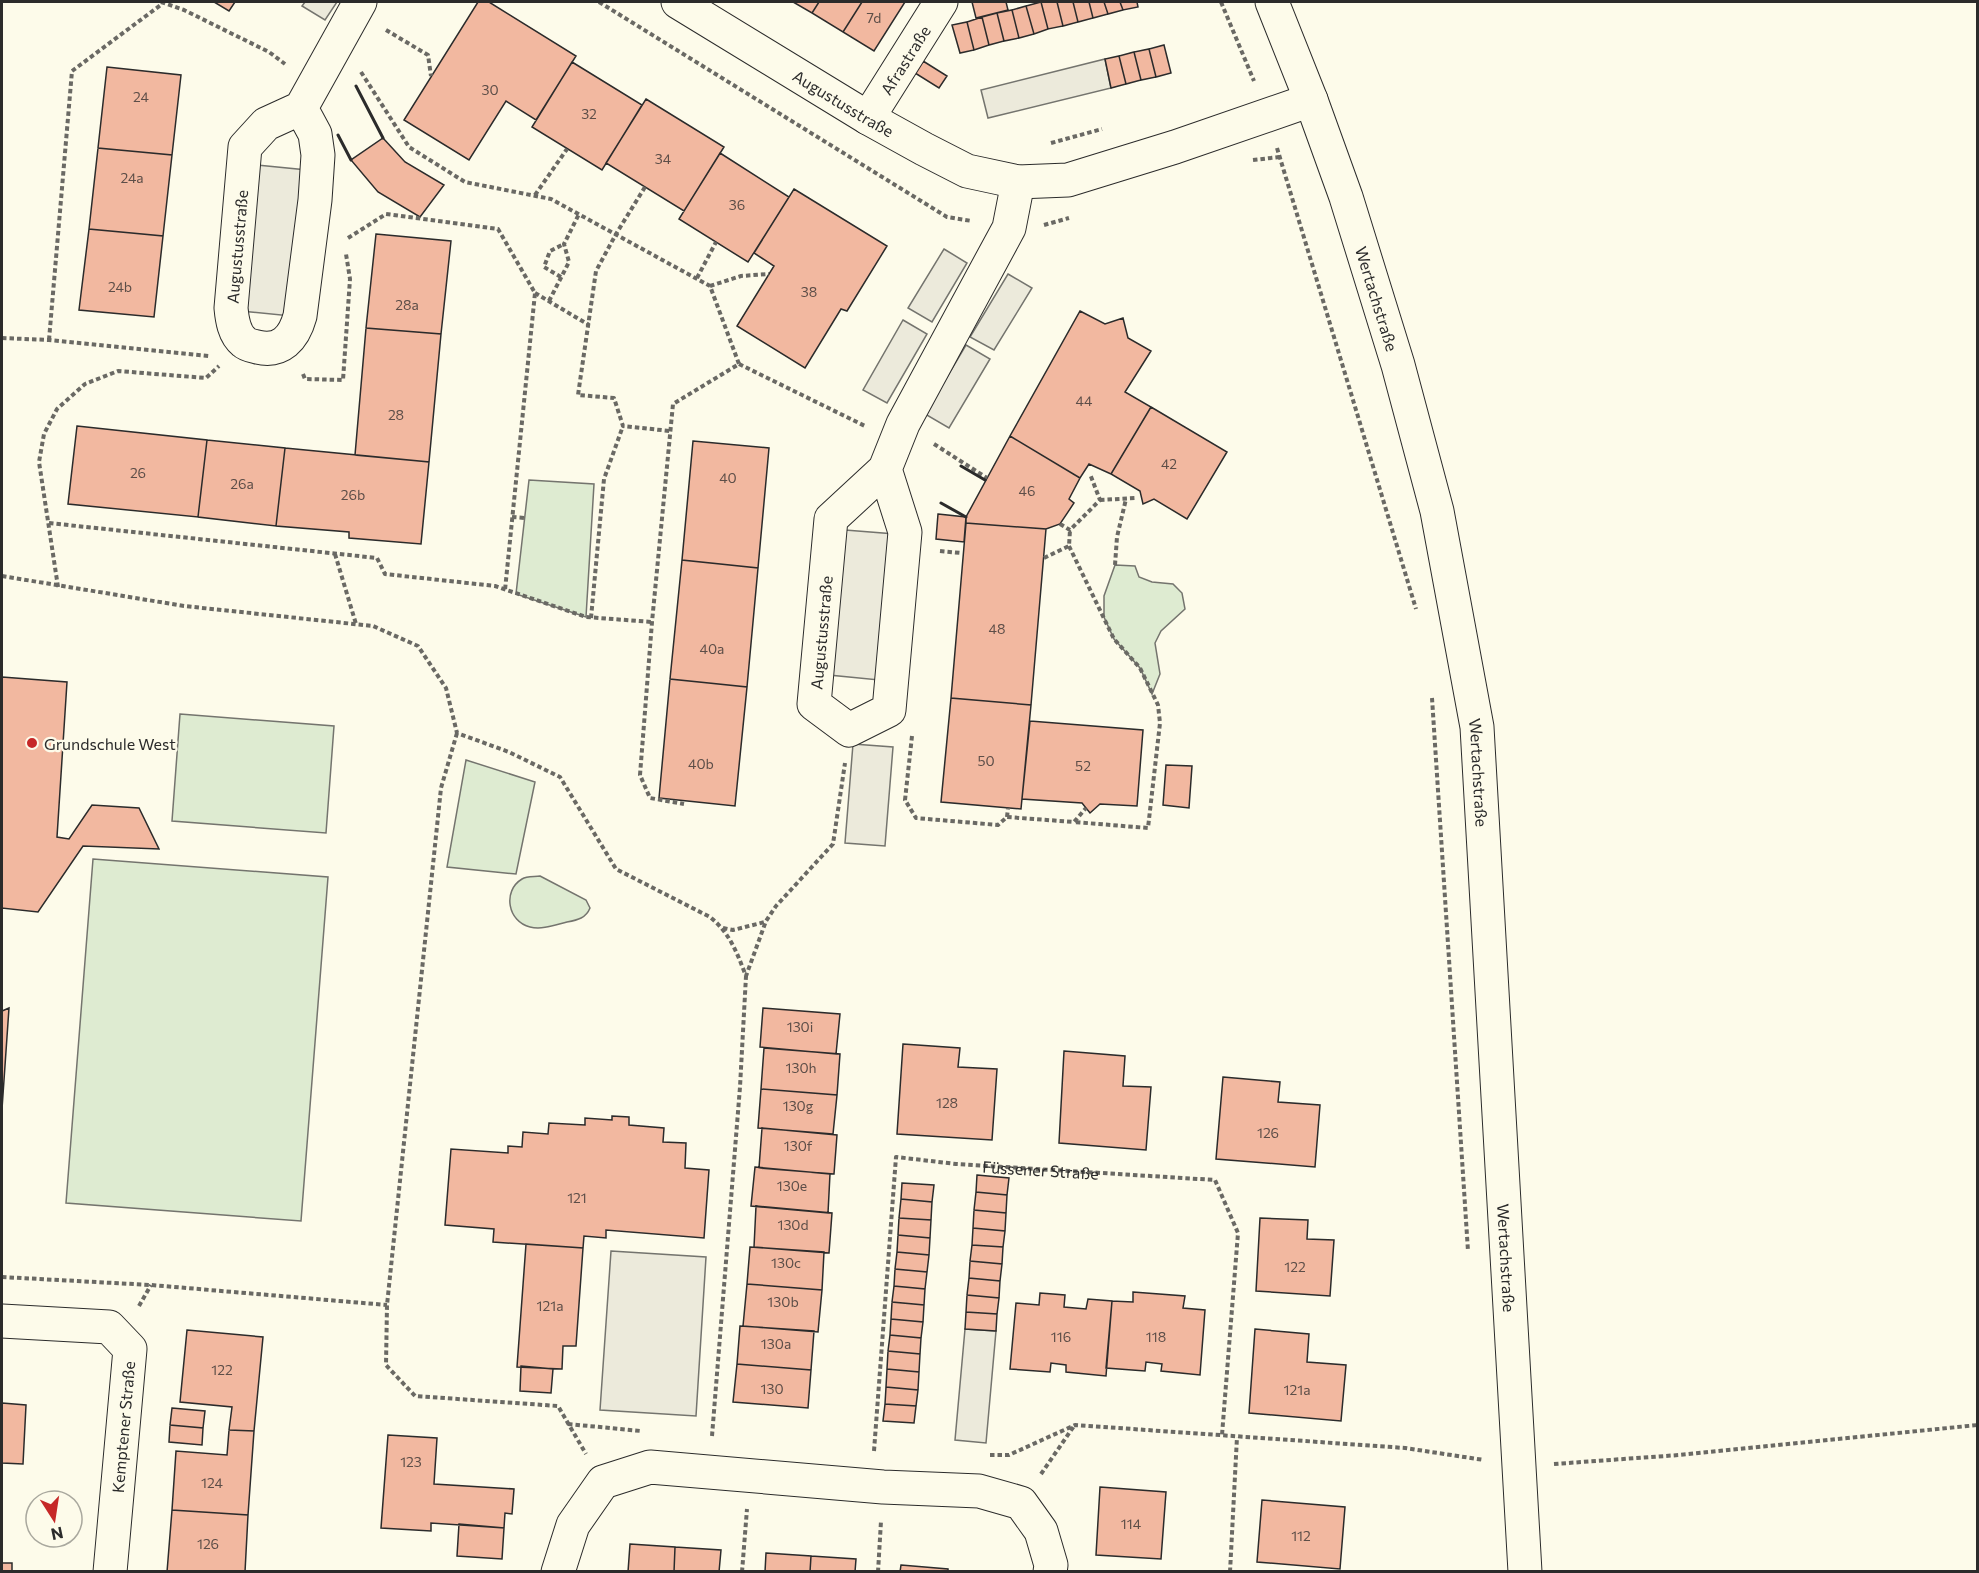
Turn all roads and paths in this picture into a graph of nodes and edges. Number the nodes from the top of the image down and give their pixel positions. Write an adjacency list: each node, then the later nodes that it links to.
1 (678, 2): 13 (street, Augustusstraße)
2 (941, 2): 13 (street, Afrastraße)
3 (1221, 2): 8 (path)
4 (1272, 2): 11 (street, Wertachstraße)
5 (162, 3): 10 (path); 33 (path)
6 (352, 17): 7 (path); 10 (street); 19 (path)
7 (431, 76)
8 (1254, 80): 9 (path); 12 (path)
9 (1244, 84)
10 (308, 97): 34 (street, Augustusstraße); 34 (street)
11 (1311, 100): 12 (street, Augustusstraße); 90 (street, Wertachstraße)
12 (1266, 115): 17 (street, Augustusstraße); 56 (path)
13 (868, 118): 17 (street, Augustusstraße)
14 (1104, 128): 15 (path)
15 (1048, 144)
16 (567, 148): 19 (path)
17 (1018, 182): 38 (street, Augustusstraße)
18 (645, 187): 21 (path)
19 (535, 195): 20 (path)
20 (579, 214): 21 (path); 24 (path)
21 (616, 234): 27 (path); 31 (path)
22 (344, 240): 29 (path)
23 (716, 242): 27 (path)
24 (564, 244): 26 (path); 26 (path)
25 (770, 274): 28 (path)
26 (561, 277): 30 (path)
27 (697, 278): 28 (path)
28 (711, 286): 35 (path)
29 (535, 293): 30 (path); 44 (path)
30 (549, 301): 31 (path)
31 (589, 325): 36 (path)
32 (2, 338): 33 (path)
33 (49, 340): 34 (path)
34 (236, 351): 46 (path)
35 (739, 364): 37 (path); 38 (path)
36 (623, 426): 37 (path); 57 (path)
37 (670, 431): 58 (path)
38 (895, 445): 40 (path); 61 (street); 61 (street, Augustusstraße)
39 (1089, 474): 43 (path)
40 (987, 478)
41 (1135, 498): 42 (path)
42 (1126, 499): 43 (path); 52 (path)
43 (1100, 501): 48 (path)
44 (512, 517): 45 (path); 55 (path)
45 (525, 518)
46 (49, 523): 50 (path); 54 (path)
47 (1060, 524): 48 (path)
48 (1070, 530): 49 (path)
49 (1069, 546): 51 (path); 67 (path)
50 (335, 554): 55 (path); 59 (path)
51 (1044, 558)
52 (1115, 565)
53 (2, 576): 54 (path)
54 (58, 587): 59 (path)
55 (505, 590): 57 (path)
56 (1416, 610)
57 (591, 618): 58 (path)
58 (652, 622): 63 (path)
59 (356, 624): 62 (path)
60 (1432, 691): 72 (path)
61 (849, 730): 69 (path)
62 (457, 733): 70 (path); 74 (path)
63 (684, 804)
64 (1008, 808): 66 (path)
65 (1086, 808): 67 (path)
66 (1007, 817): 67 (path); 68 (path)
67 (1074, 822)
68 (998, 825)
69 (766, 921): 70 (path); 71 (path)
70 (723, 927): 71 (path)
71 (746, 976): 81 (path)
72 (1468, 1258)
73 (2, 1277): 74 (path)
74 (387, 1305): 76 (path)
75 (2, 1321): 97 (street, Kemptener Straße)
76 (568, 1424): 79 (path); 94 (path)
77 (1075, 1425): 82 (path); 88 (path); 96 (path)
78 (1977, 1425): 90 (path)
79 (650, 1431)
80 (702, 1435): 81 (path)
81 (712, 1435): 91 (path)
82 (1222, 1435): 83 (path); 85 (path, Füssener Straße)
83 (1237, 1437): 89 (path); 102 (path)
84 (862, 1447): 85 (path)
85 (874, 1448): 87 (path)
86 (1480, 1448): 89 (path)
87 (885, 1449)
88 (985, 1454)
89 (1481, 1460): 92 (path)
90 (1520, 1467): 103 (street, Wertachstraße)
91 (709, 1471): 93 (street); 94 (street)
92 (1481, 1471)
93 (749, 1474): 95 (street); 99 (path)
94 (603, 1482): 98 (street)
95 (882, 1487): 96 (street); 100 (path)
96 (1021, 1503): 101 (street)
97 (110, 1572)
98 (558, 1572)
99 (742, 1572)
100 (878, 1572)
101 (1050, 1572)
102 (1230, 1572)
103 (1526, 1572)

